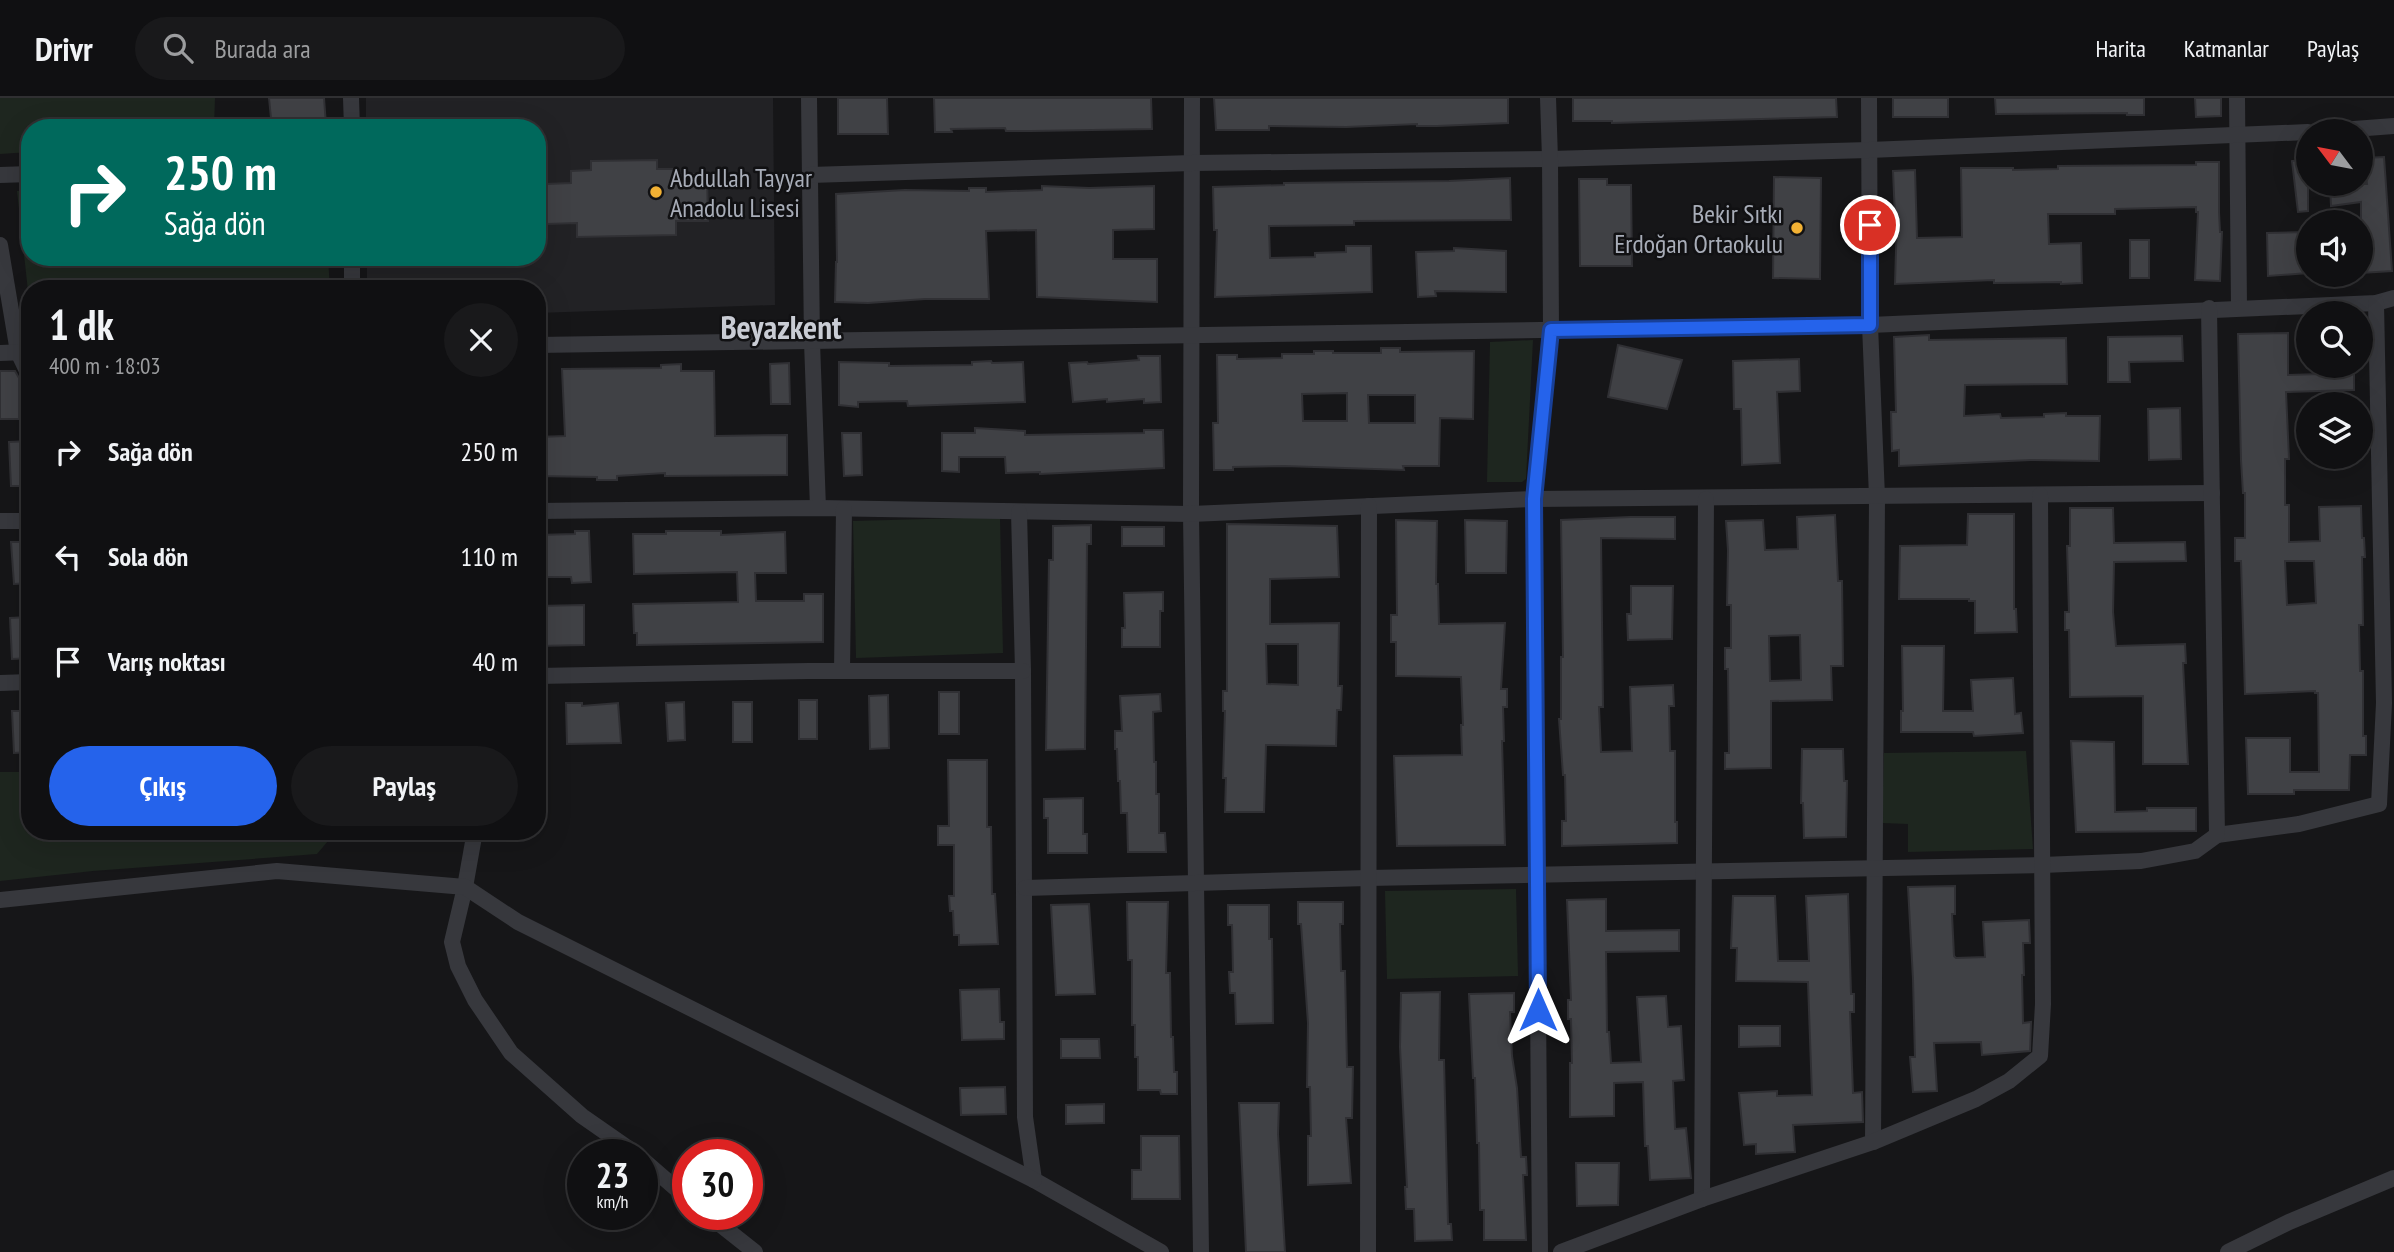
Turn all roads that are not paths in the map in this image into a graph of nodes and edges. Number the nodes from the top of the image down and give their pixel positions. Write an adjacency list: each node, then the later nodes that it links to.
1 (351, 98): 7 (street)
2 (809, 98): 17 (street)
3 (1192, 98): 14 (street)
4 (1548, 98): 13 (street)
5 (1869, 98): 12 (street)
6 (2237, 98): 11 (street)
7 (352, 119)
8 (2394, 126): 9 (street)
9 (2373, 128)
10 (2296, 133): 11 (street)
11 (2237, 136): 12 (street); 21 (street)
12 (1869, 150): 13 (street); 23 (street)
13 (1550, 159): 14 (street); 24 (street)
14 (1192, 163): 17 (street); 25 (street)
15 (21, 174): 16 (street)
16 (0, 175)
17 (810, 175): 27 (street)
18 (0, 245): 26 (street)
19 (2394, 298): 20 (street)
20 (2376, 303): 21 (street); 49 (street)
21 (2239, 307): 22 (street)
22 (2209, 309): 23 (street); 31 (street)
23 (1870, 325): 24 (street); 33 (street)
24 (1551, 330): 25 (street); 34 (street)
25 (1192, 335): 27 (street); 41 (street)
26 (21, 339)
27 (812, 342): 28 (street); 37 (street)
28 (546, 345)
29 (21, 352): 30 (street)
30 (0, 353)
31 (2212, 493): 32 (street); 49 (street)
32 (2040, 495): 33 (street); 51 (street)
33 (1877, 497): 35 (street); 52 (street)
34 (1534, 499): 35 (street); 36 (street); 54 (street)
35 (1706, 499): 53 (street)
36 (1369, 506): 41 (street); 55 (street)
37 (818, 508): 38 (street); 39 (street)
38 (844, 509): 40 (street); 44 (street)
39 (546, 511)
40 (1019, 512): 41 (street); 45 (street)
41 (1191, 514): 56 (street)
42 (0, 521): 43 (street)
43 (21, 521)
44 (842, 671): 45 (street); 46 (street)
45 (1024, 671): 58 (street)
46 (546, 676)
47 (21, 682): 48 (street)
48 (0, 683)
49 (2217, 835): 51 (street)
50 (473, 840): 57 (street)
51 (2042, 865): 52 (street); 61 (street)
52 (1874, 869): 53 (street); 61 (street)
53 (1704, 872): 54 (street); 66 (street)
54 (1537, 875): 55 (street); 72 (street)
55 (1368, 878): 56 (street); 71 (street)
56 (1196, 883): 58 (street); 70 (street)
57 (465, 887): 59 (street); 60 (street); 64 (street)
58 (1024, 888): 64 (street)
59 (0, 900)
60 (615, 1139)
61 (1873, 1142): 66 (street)
62 (658, 1173): 65 (street)
63 (2394, 1178): 74 (street)
64 (1034, 1180): 69 (street)
65 (672, 1185)
66 (1702, 1199): 73 (street)
67 (727, 1230): 68 (street)
68 (755, 1252)
69 (1161, 1252)
70 (1200, 1252)
71 (1368, 1252)
72 (1540, 1252)
73 (1561, 1252)
74 (2228, 1252)

